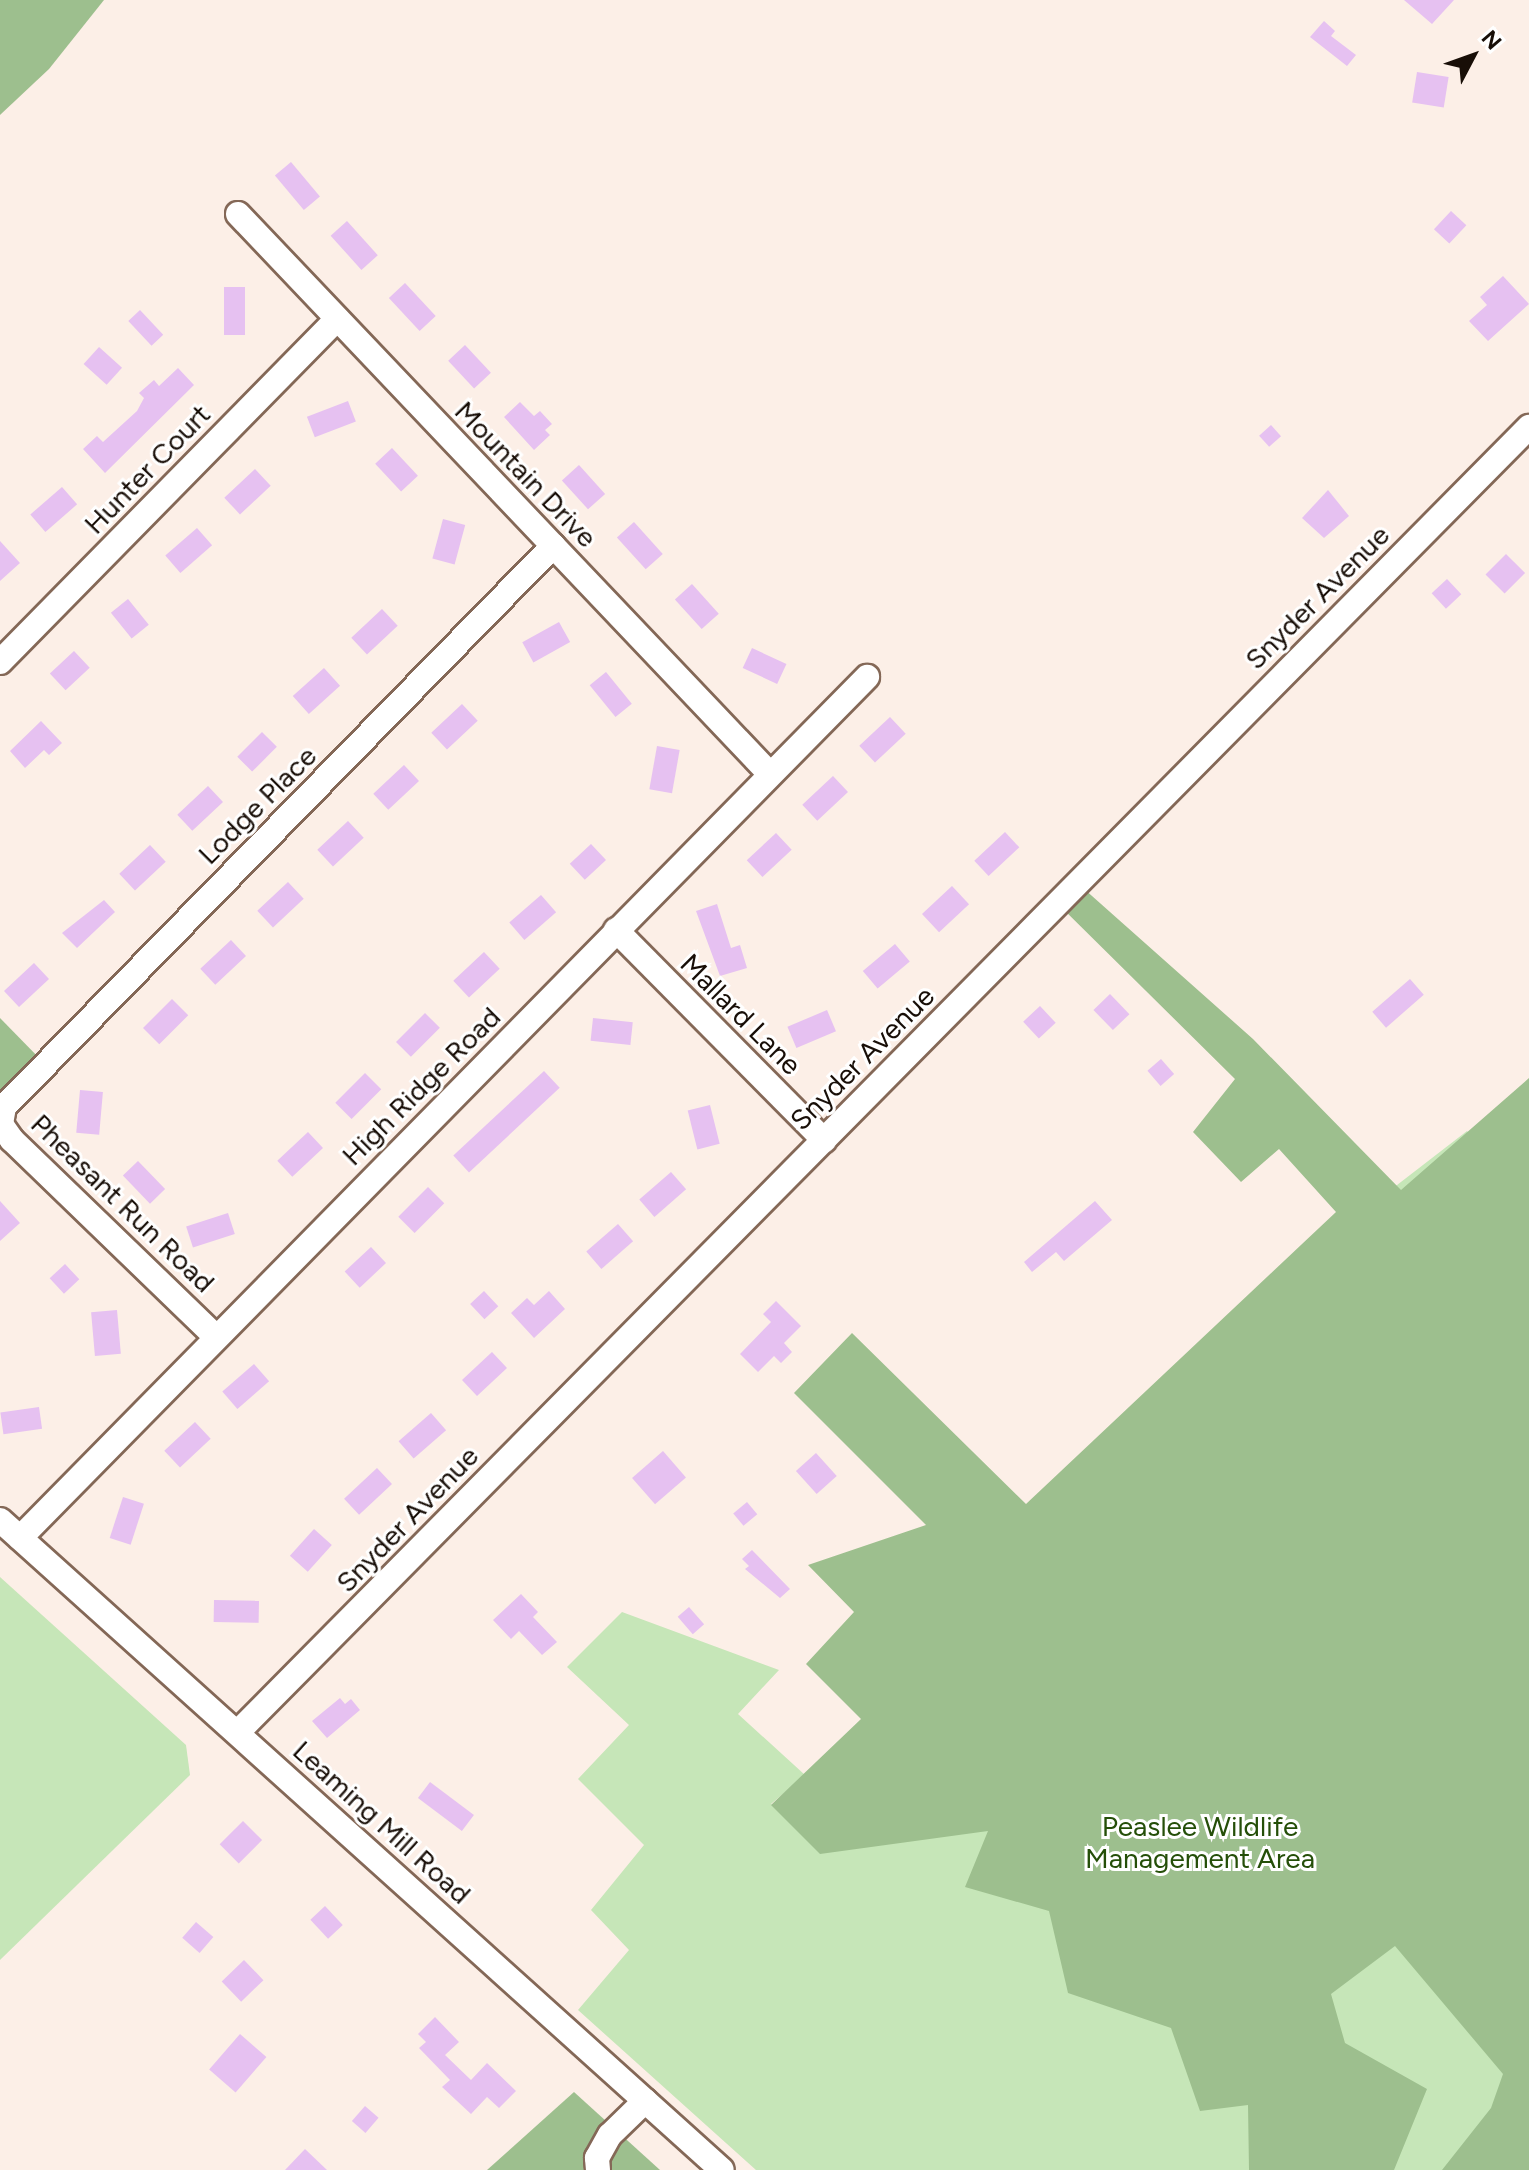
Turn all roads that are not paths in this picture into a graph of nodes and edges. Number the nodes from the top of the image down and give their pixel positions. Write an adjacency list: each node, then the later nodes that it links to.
1 (238, 214): 2 (street, Mountain Drive)
2 (337, 319): 4 (street, Mountain Drive); 5 (street, Hunter Court)
3 (1529, 427): 10 (street, Snyder Avenue)
4 (553, 546): 7 (street, Mountain Drive); 9 (street, Lodge Place)
5 (0, 662)
6 (867, 677): 7 (street, High Ridge Road)
7 (770, 774): 8 (street, High Ridge Road)
8 (616, 930): 10 (street, Mallard Lane); 11 (street, High Ridge Road)
9 (4, 1107): 11 (street, Pheasant Run Road)
10 (824, 1140): 14 (street, Snyder Avenue)
11 (216, 1337): 13 (street, High Ridge Road)
12 (0, 1520): 13 (street, Leaming Mill Road)
13 (20, 1538): 14 (street, Leaming Mill Road)
14 (238, 1732): 15 (street, Leaming Mill Road)
15 (645, 2101): 16 (street); 17 (street, Leaming Mill Road)
16 (594, 2169)
17 (722, 2170)

